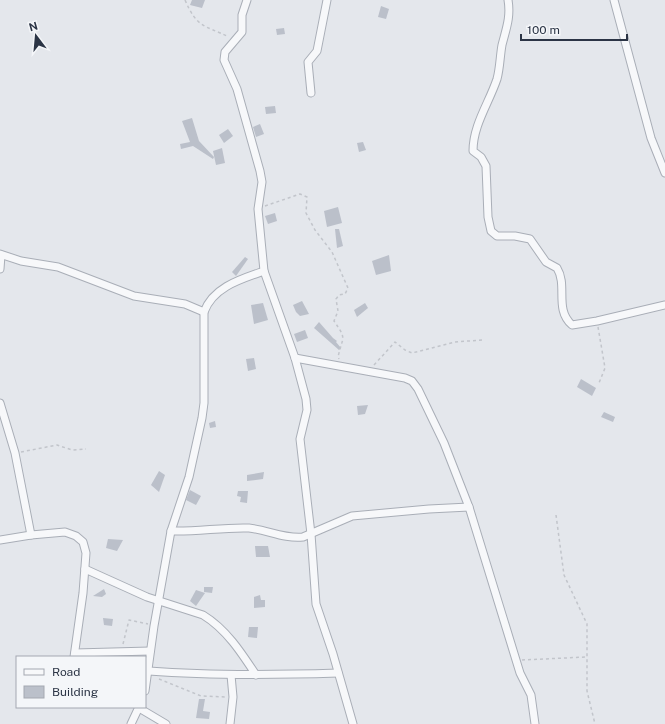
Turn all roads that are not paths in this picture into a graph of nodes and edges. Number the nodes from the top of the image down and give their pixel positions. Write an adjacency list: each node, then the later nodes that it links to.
1 (247, 0): 9 (street)
2 (327, 0): 5 (street)
3 (508, 0): 10 (street)
4 (614, 0): 6 (street)
5 (312, 93)
6 (665, 173)
7 (1, 254): 8 (street); 11 (street)
8 (0, 269)
9 (264, 271): 11 (street); 12 (street)
10 (665, 305)
11 (204, 312): 15 (street)
12 (295, 358): 14 (street); 16 (street)
13 (0, 403): 17 (street)
14 (469, 507): 16 (street); 33 (street)
15 (171, 531): 16 (street); 20 (street)
16 (311, 534): 24 (street)
17 (31, 535): 18 (street); 19 (street)
18 (0, 540)
19 (85, 569): 20 (street); 22 (street)
20 (159, 601): 21 (street); 26 (street)
21 (150, 650): 22 (street); 23 (street)
22 (74, 655)
23 (149, 673): 25 (street); 27 (street)
24 (338, 673): 26 (street); 32 (street)
25 (231, 675): 26 (street); 31 (street)
26 (256, 675)
27 (146, 686)
28 (139, 708): 29 (street); 30 (street)
29 (131, 724)
30 (166, 724)
31 (230, 724)
32 (353, 724)
33 (535, 724)

